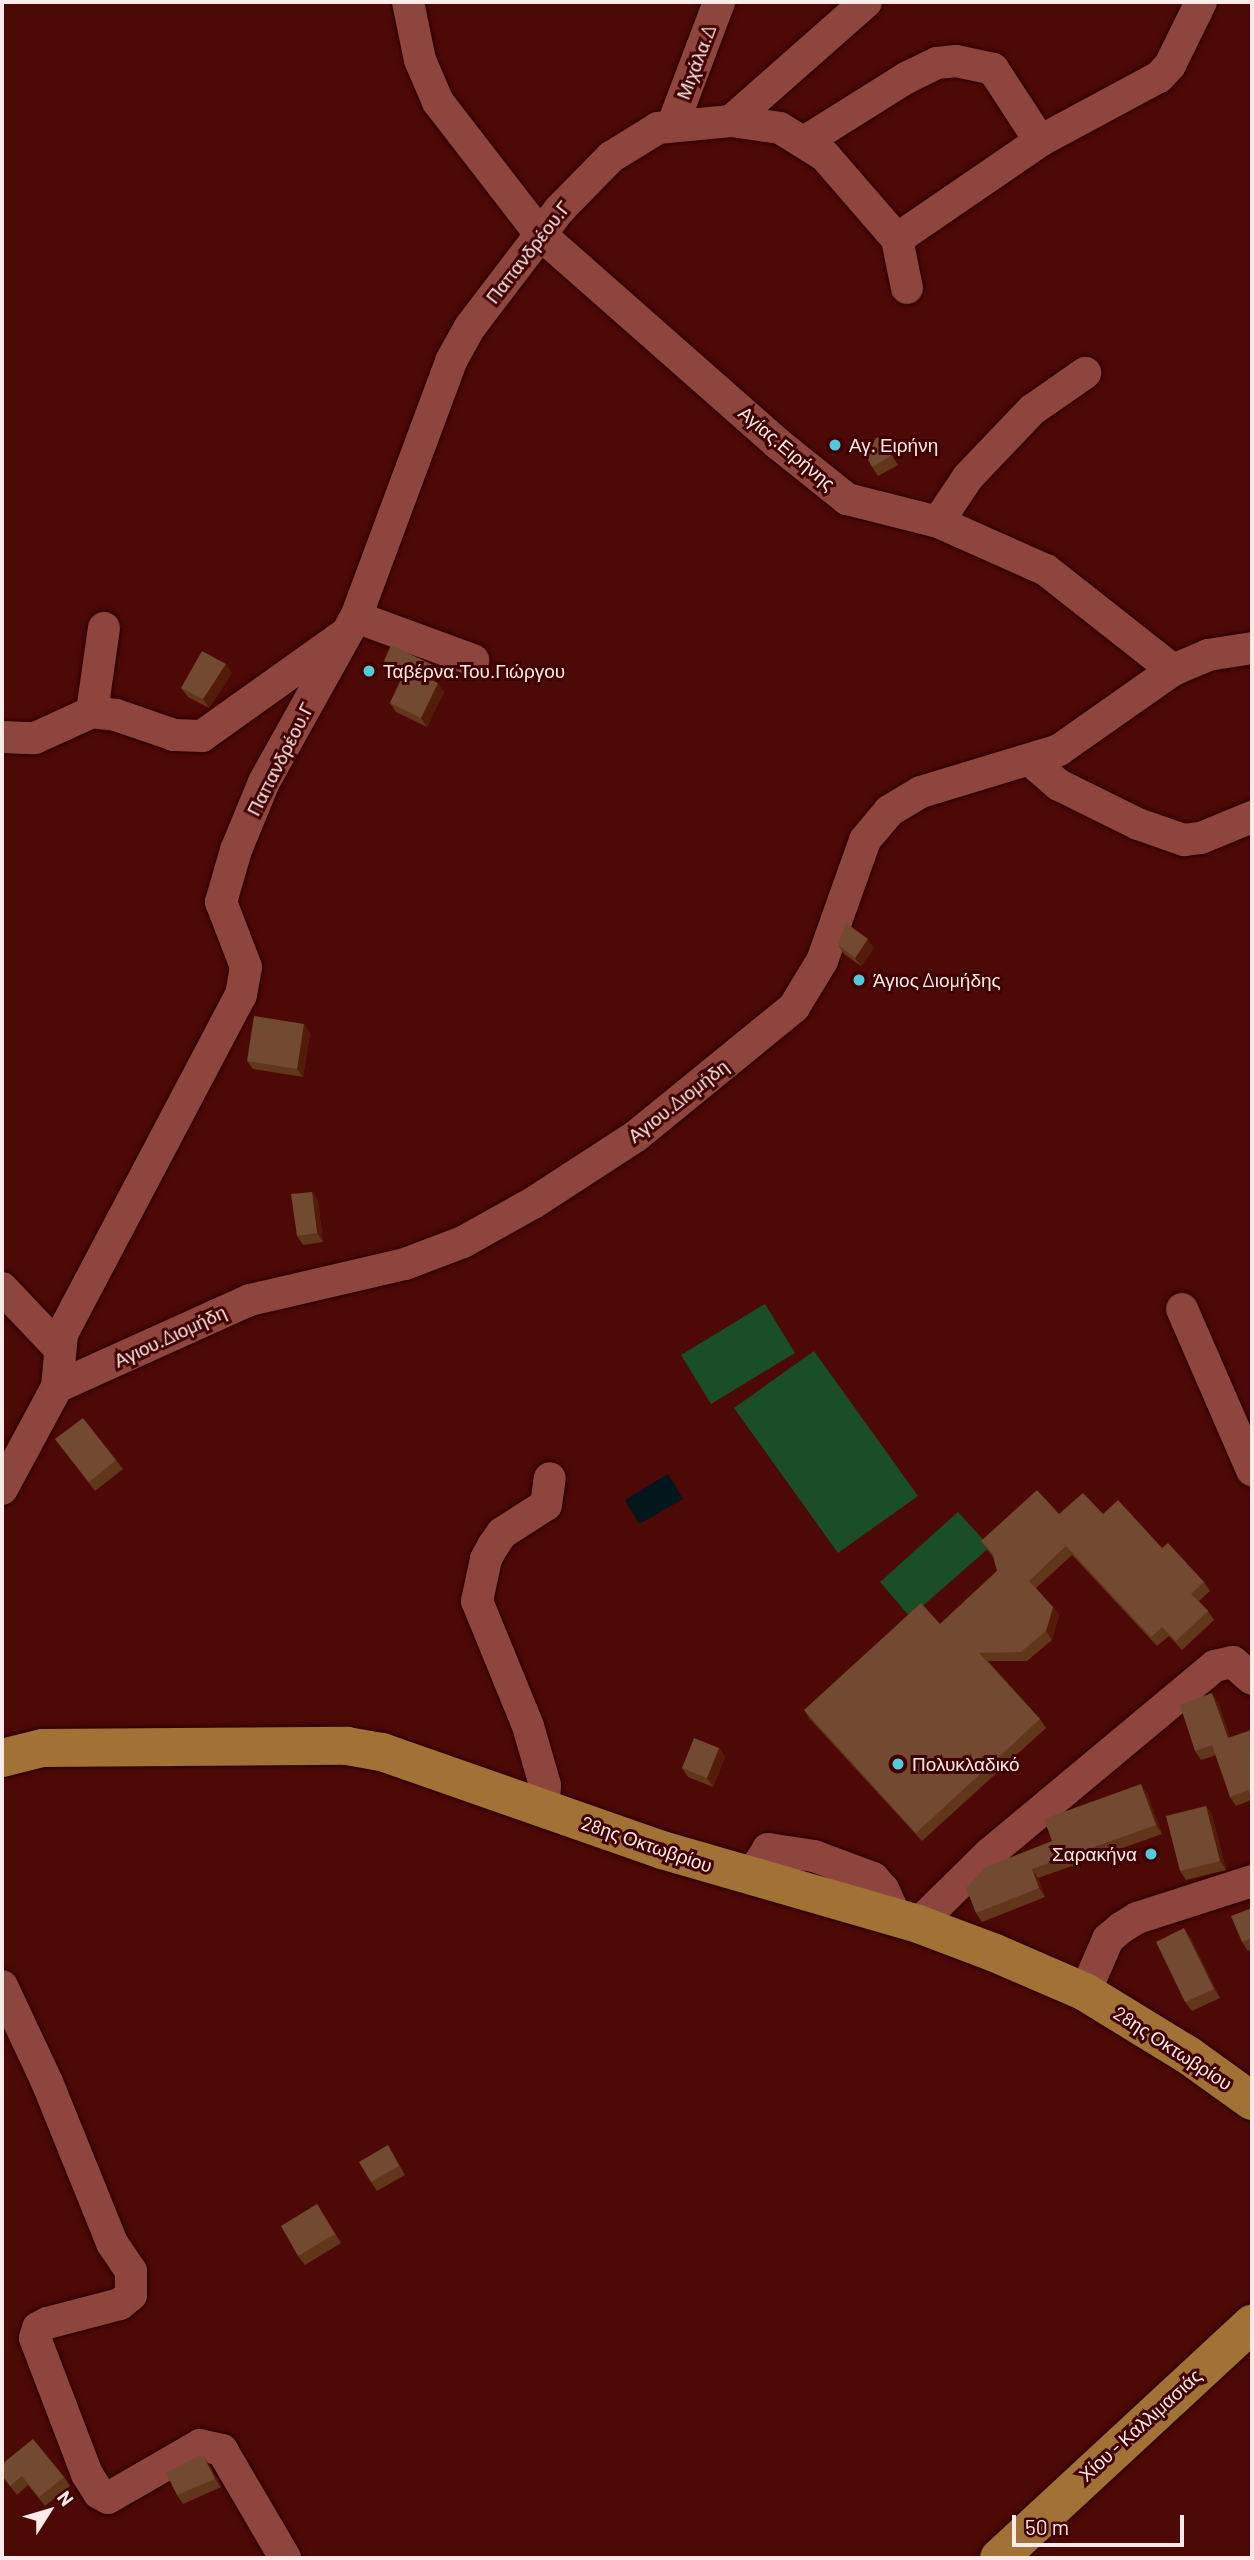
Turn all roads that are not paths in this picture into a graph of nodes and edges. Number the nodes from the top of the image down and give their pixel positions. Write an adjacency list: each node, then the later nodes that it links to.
1 (408, 2): 9 (street, Αγίας.Ειρήνης)
2 (719, 2): 6 (street, Μιχάλα.Δ)
3 (866, 2): 5 (street)
4 (1202, 2): 7 (street)
5 (731, 121): 6 (street, Παπανδρέου.Γ); 8 (street, Παπανδρέου.Γ)
6 (673, 124): 9 (street, Παπανδρέου.Γ)
7 (1040, 141): 8 (street); 10 (street)
8 (804, 142): 10 (street, Παπανδρέου.Γ)
9 (540, 234): 13 (street, Αγίας.Ειρήνης); 14 (street, Παπανδρέου.Γ)
10 (897, 239): 11 (street)
11 (907, 288)
12 (1085, 373): 13 (street)
13 (938, 522): 18 (street, Αγίας.Ειρήνης)
14 (350, 626): 17 (street); 19 (street); 25 (street, Παπανδρέου.Γ)
15 (104, 628): 19 (street)
16 (1252, 648): 18 (street, Αγιου.Διομήδη)
17 (473, 660)
18 (1173, 670): 21 (street, Αγιου.Διομήδη)
19 (92, 712): 20 (street)
20 (2, 737)
21 (1031, 761): 22 (street); 26 (street, Αγιου.Διομήδη)
22 (1252, 817)
23 (2, 1288): 25 (street)
24 (1182, 1309): 27 (street)
25 (58, 1347): 26 (street, Παπανδρέου.Γ)
26 (57, 1387): 29 (street, Παπανδρέου.Γ)
27 (1252, 1470)
28 (551, 1478): 32 (street)
29 (2, 1489)
30 (1252, 1679): 34 (street)
31 (2, 1758): 32 (main road, 28ης Οκτωβρίου)
32 (544, 1808): 34 (main road, 28ης Οκτωβρίου)
33 (1252, 1881): 36 (street)
34 (908, 1922): 36 (main road, 28ης Οκτωβρίου)
35 (2, 1986): 39 (street)
36 (1085, 1992): 37 (main road, 28ης Οκτωβρίου)
37 (1252, 2101)
38 (1252, 2323): 40 (main road, Χίου - Καλλιμασιάς)
39 (285, 2558)
40 (999, 2558)

